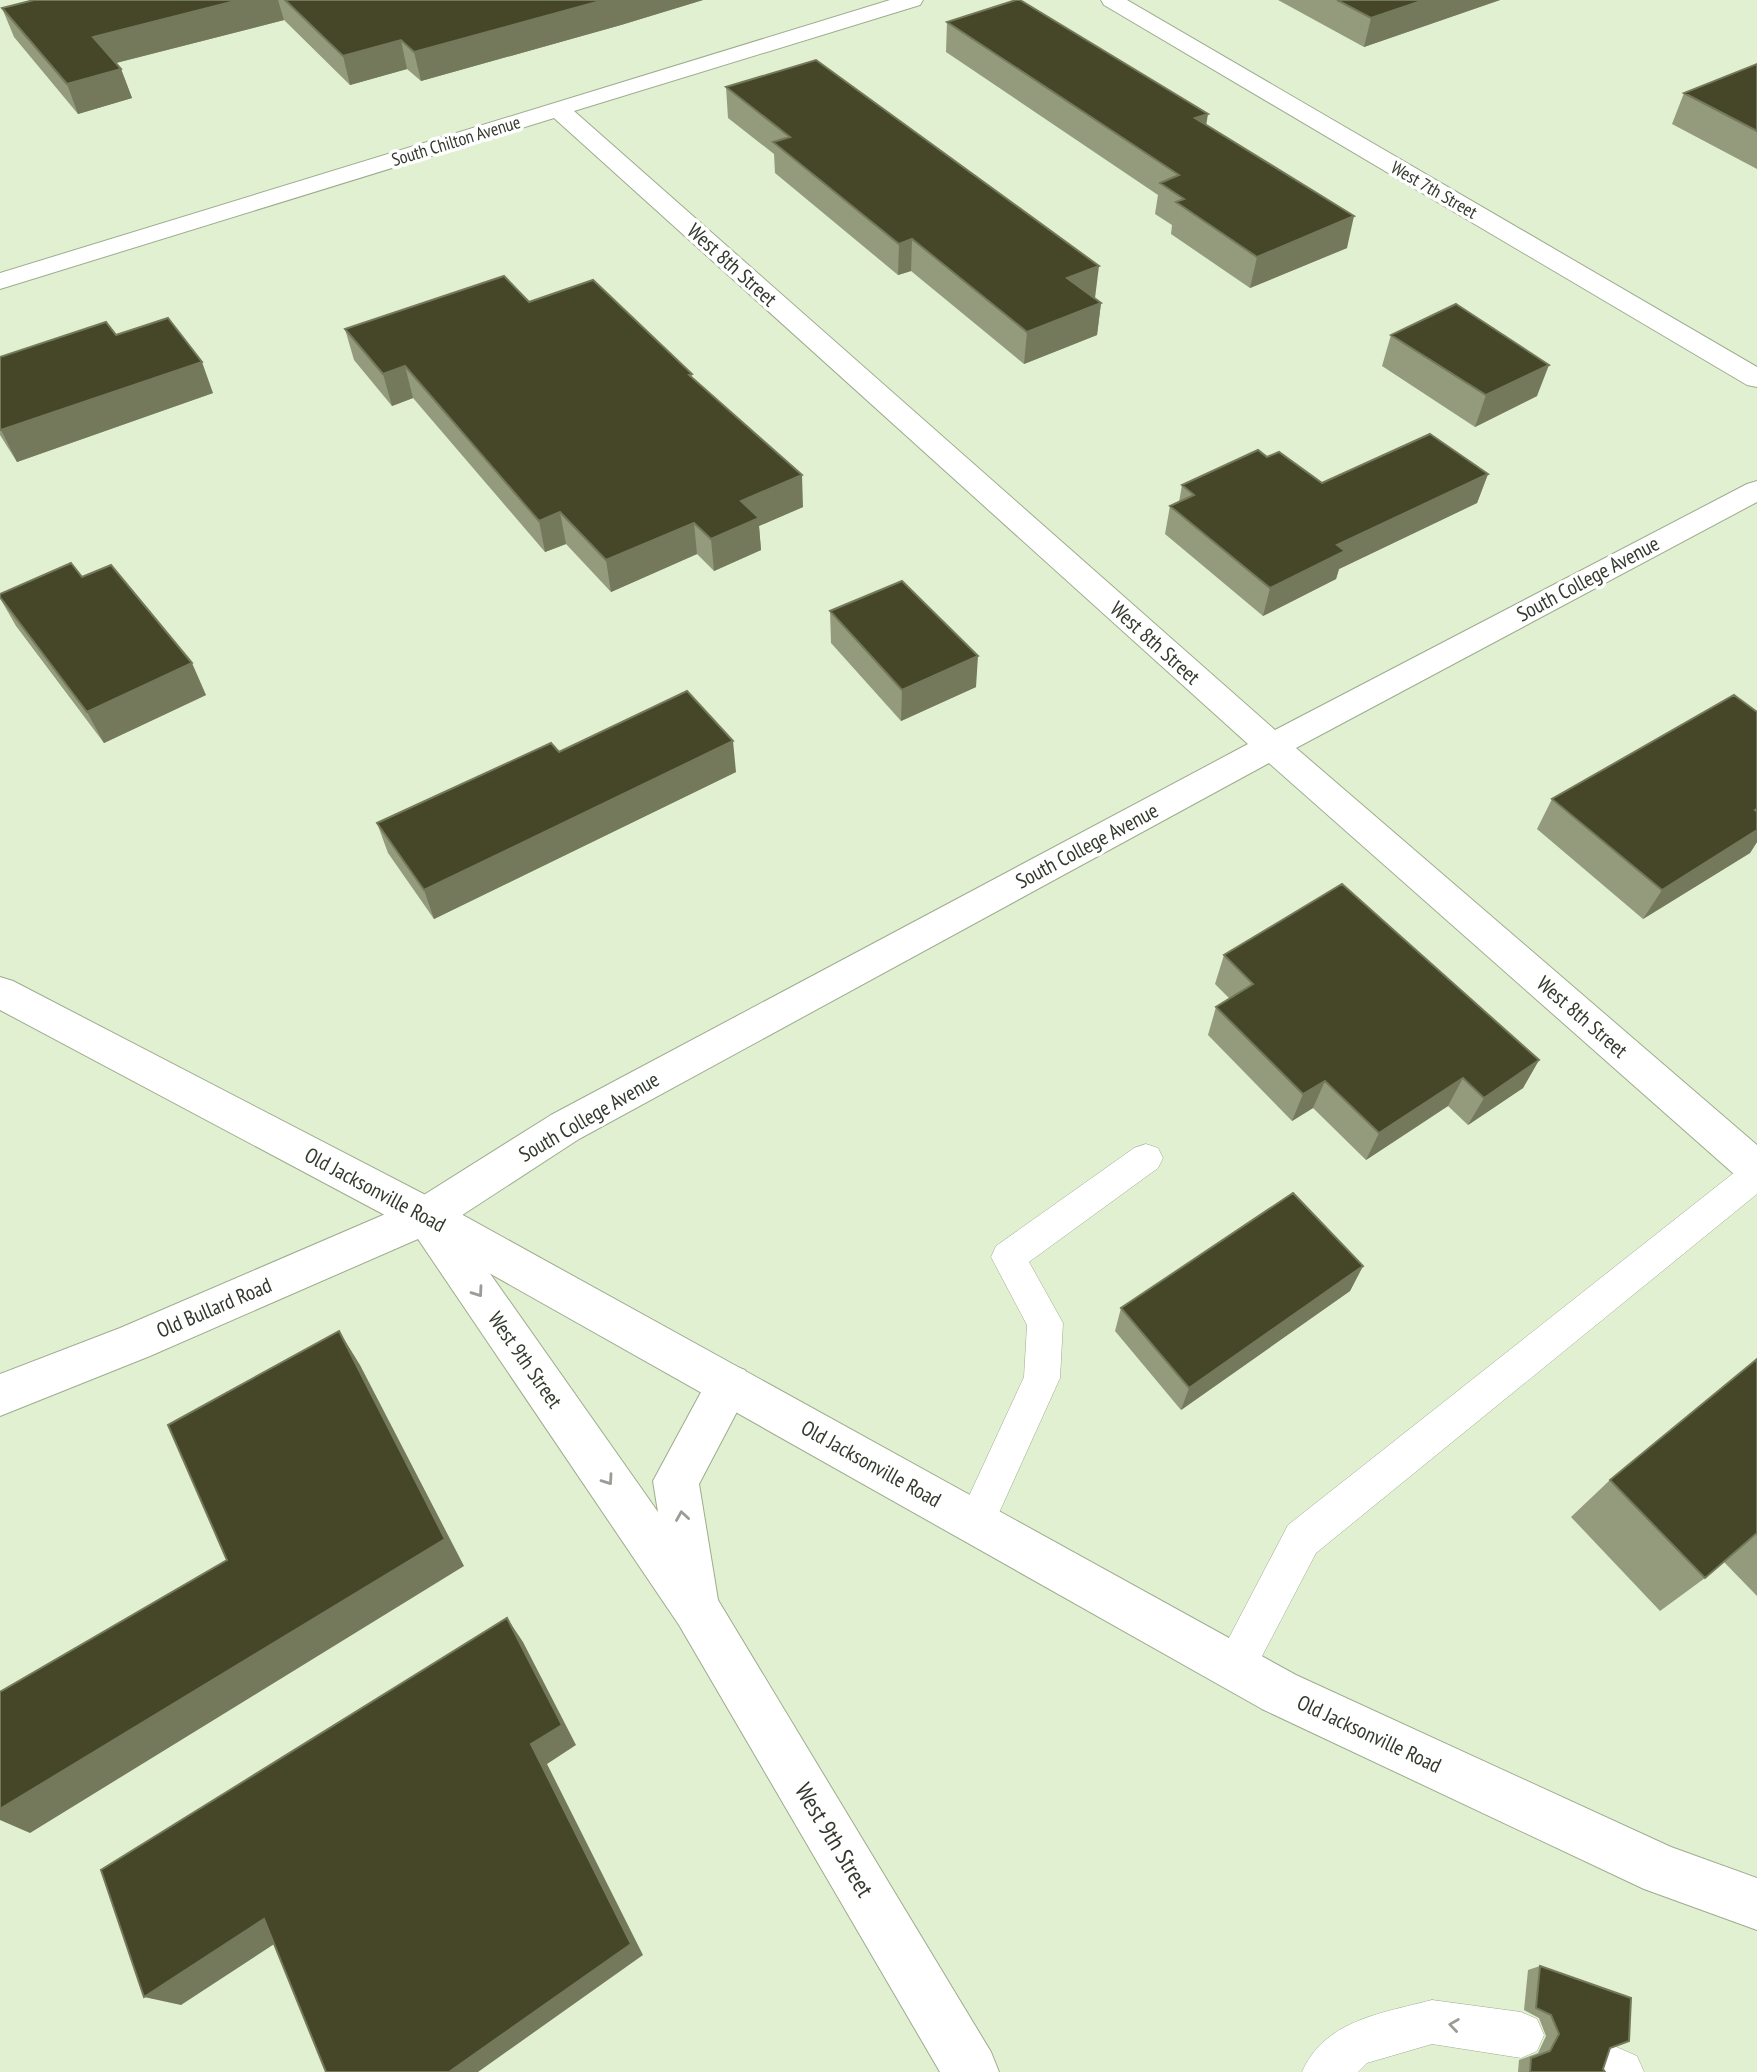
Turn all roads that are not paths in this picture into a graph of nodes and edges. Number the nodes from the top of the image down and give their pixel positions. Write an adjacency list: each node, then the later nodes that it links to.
1 (912, 0): 3 (street, South Chilton Avenue)
2 (1112, 0): 5 (street, West 7th Street)
3 (559, 110): 4 (street, South Chilton Avenue); 7 (street, West 8th Street)
4 (0, 281)
5 (1757, 379)
6 (1757, 490): 7 (street, South College Avenue)
7 (1272, 746): 10 (street, West 8th Street); 11 (street, South College Avenue)
8 (0, 992): 11 (street, Old Jacksonville Road)
9 (1146, 1158): 14 (lane)
10 (1757, 1172): 16 (lane)
11 (426, 1216): 12 (street, Old Jacksonville Road); 13 (street, Old Bullard Road); 15 (street, West 9th Street, one-way to 15)
12 (729, 1385): 14 (street, Old Jacksonville Road); 15 (street, West 9th Street, one-way to 12)
13 (0, 1395)
14 (976, 1522): 16 (street, Old Jacksonville Road)
15 (696, 1608): 19 (street, West 9th Street)
16 (1235, 1667): 17 (street, Old Jacksonville Road)
17 (1757, 1904)
18 (1521, 2035): 20 (lane, one-way to 20)
19 (971, 2072)
20 (1325, 2072)

